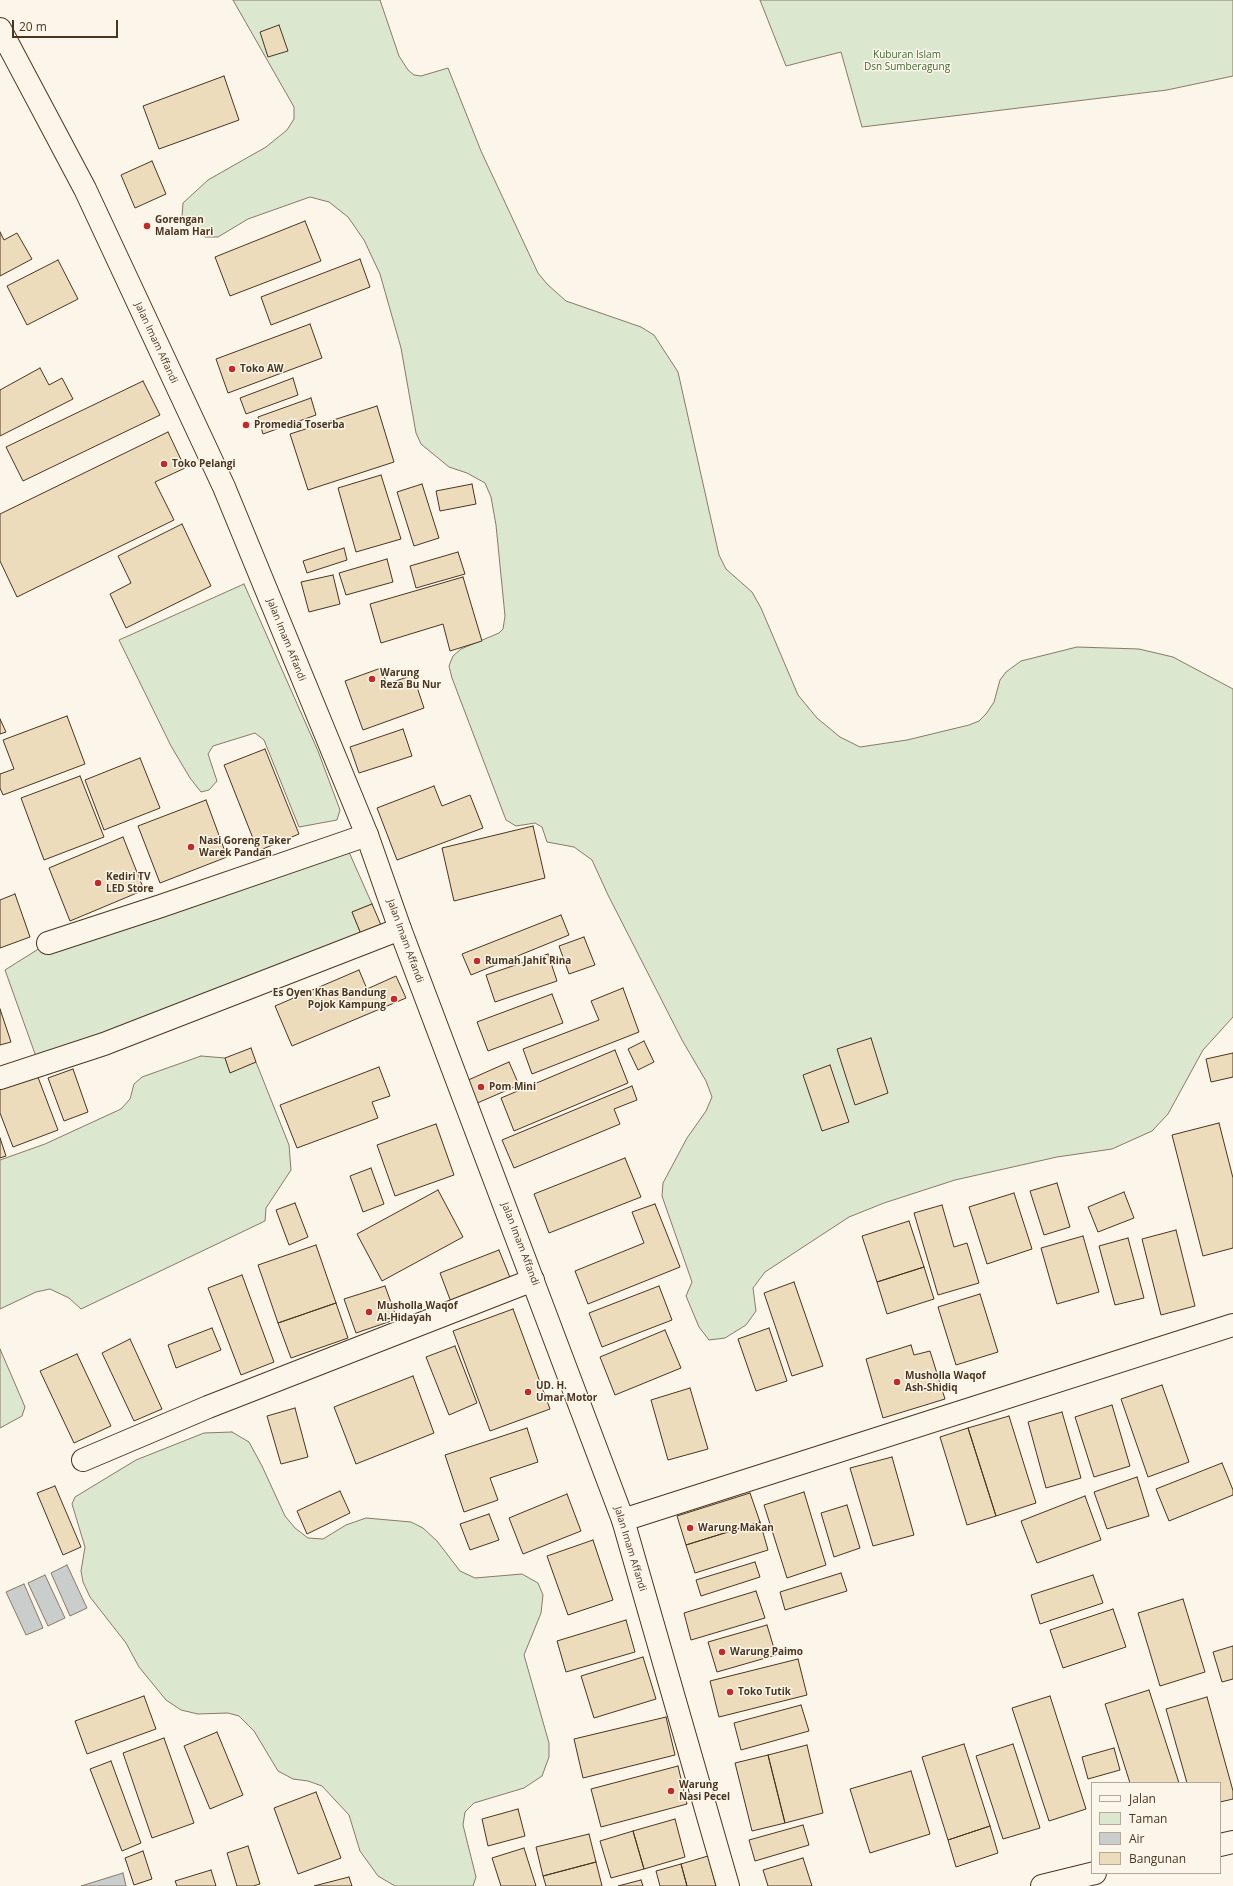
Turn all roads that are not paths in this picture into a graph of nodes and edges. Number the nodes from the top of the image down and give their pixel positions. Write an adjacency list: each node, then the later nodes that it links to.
1 (0, 29): 2 (street, Jalan Imam Affandi)
2 (367, 835): 3 (street, Jalan Imam Affandi); 4 (street)
3 (400, 929): 5 (street); 6 (street, Jalan Imam Affandi)
4 (48, 943)
5 (0, 1078)
6 (534, 1280): 8 (street); 9 (street, Jalan Imam Affandi)
7 (1233, 1326): 9 (street)
8 (83, 1460)
9 (623, 1520): 13 (street, Jalan Imam Affandi)
10 (1233, 1842): 11 (street)
11 (1221, 1845)
12 (1091, 1874): 14 (street)
13 (728, 1886)
14 (1042, 1886)

